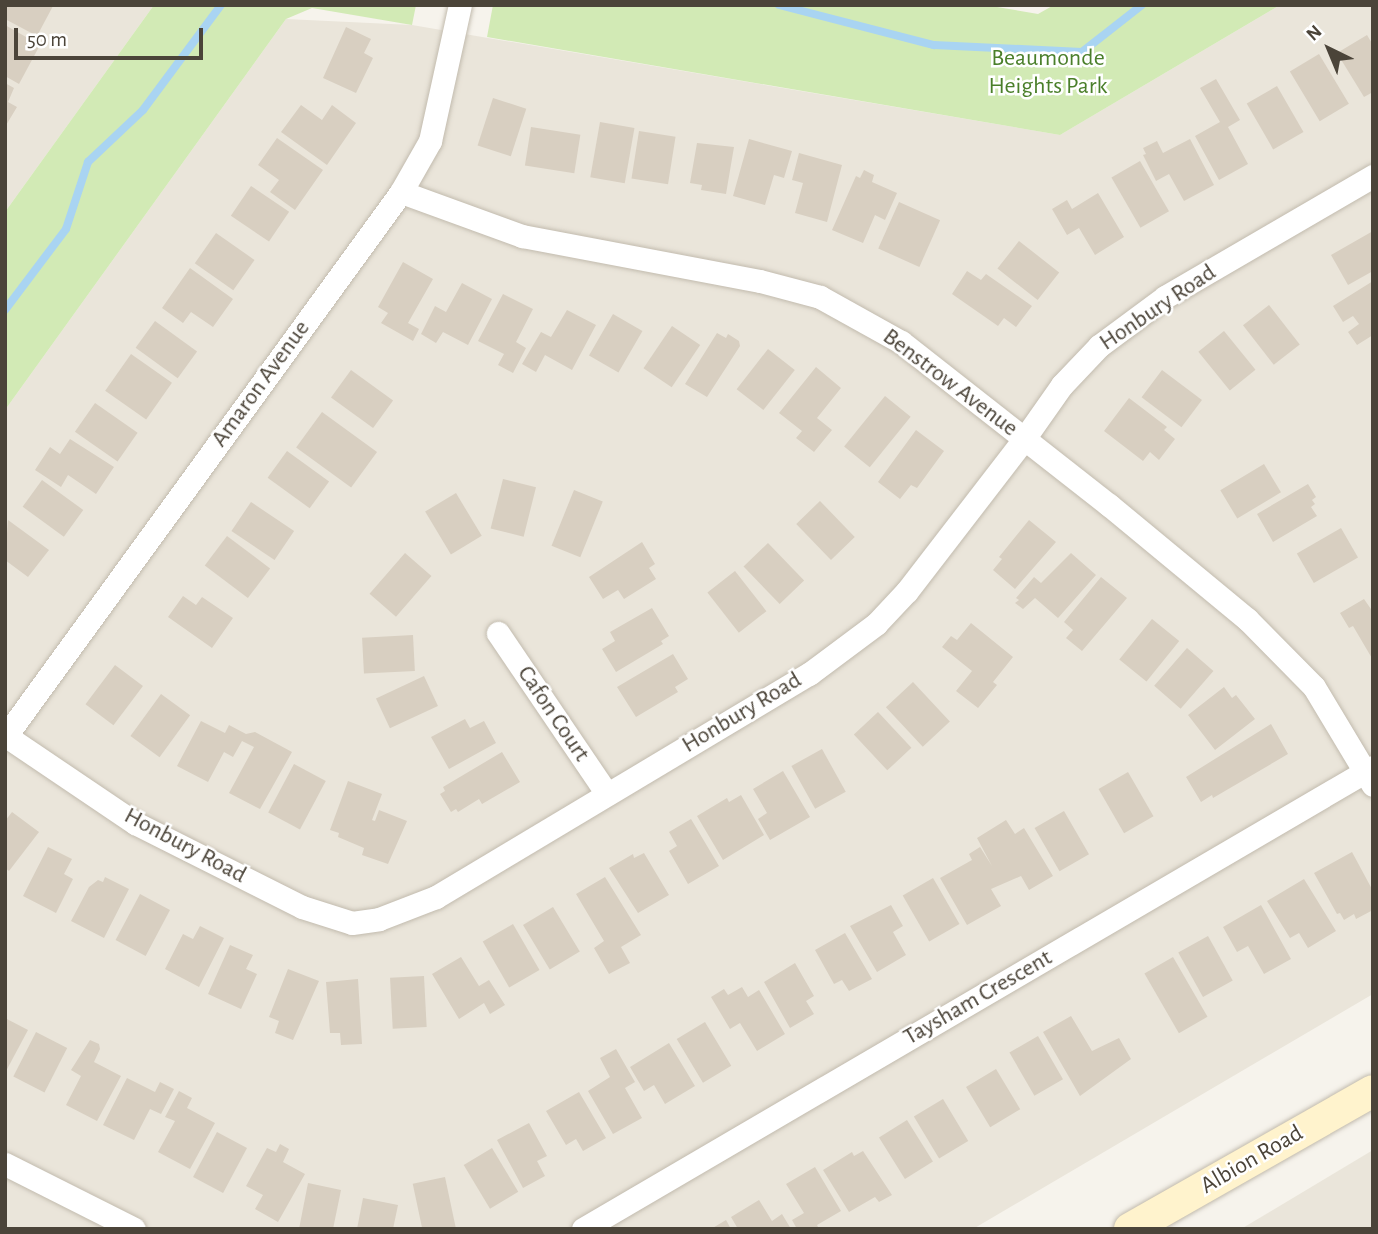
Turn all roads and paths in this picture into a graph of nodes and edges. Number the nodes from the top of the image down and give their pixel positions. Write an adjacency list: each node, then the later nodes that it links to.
1 (460, 5): 3 (street, Amaron Avenue)
2 (1373, 176): 4 (street, Honbury Road)
3 (401, 192): 4 (street, Benstrow Avenue); 6 (street, Amaron Avenue)
4 (1024, 439): 7 (street, Benstrow Avenue); 8 (street, Honbury Road)
5 (498, 633): 8 (street, Cafon Court)
6 (6, 736): 8 (street, Honbury Road)
7 (1370, 775): 12 (street, Taysham Crescent)
8 (607, 794)
9 (1373, 1091): 13 (main road, Albion Road)
10 (5, 1164): 11 (street)
11 (134, 1229)
12 (583, 1229)
13 (1130, 1229)

